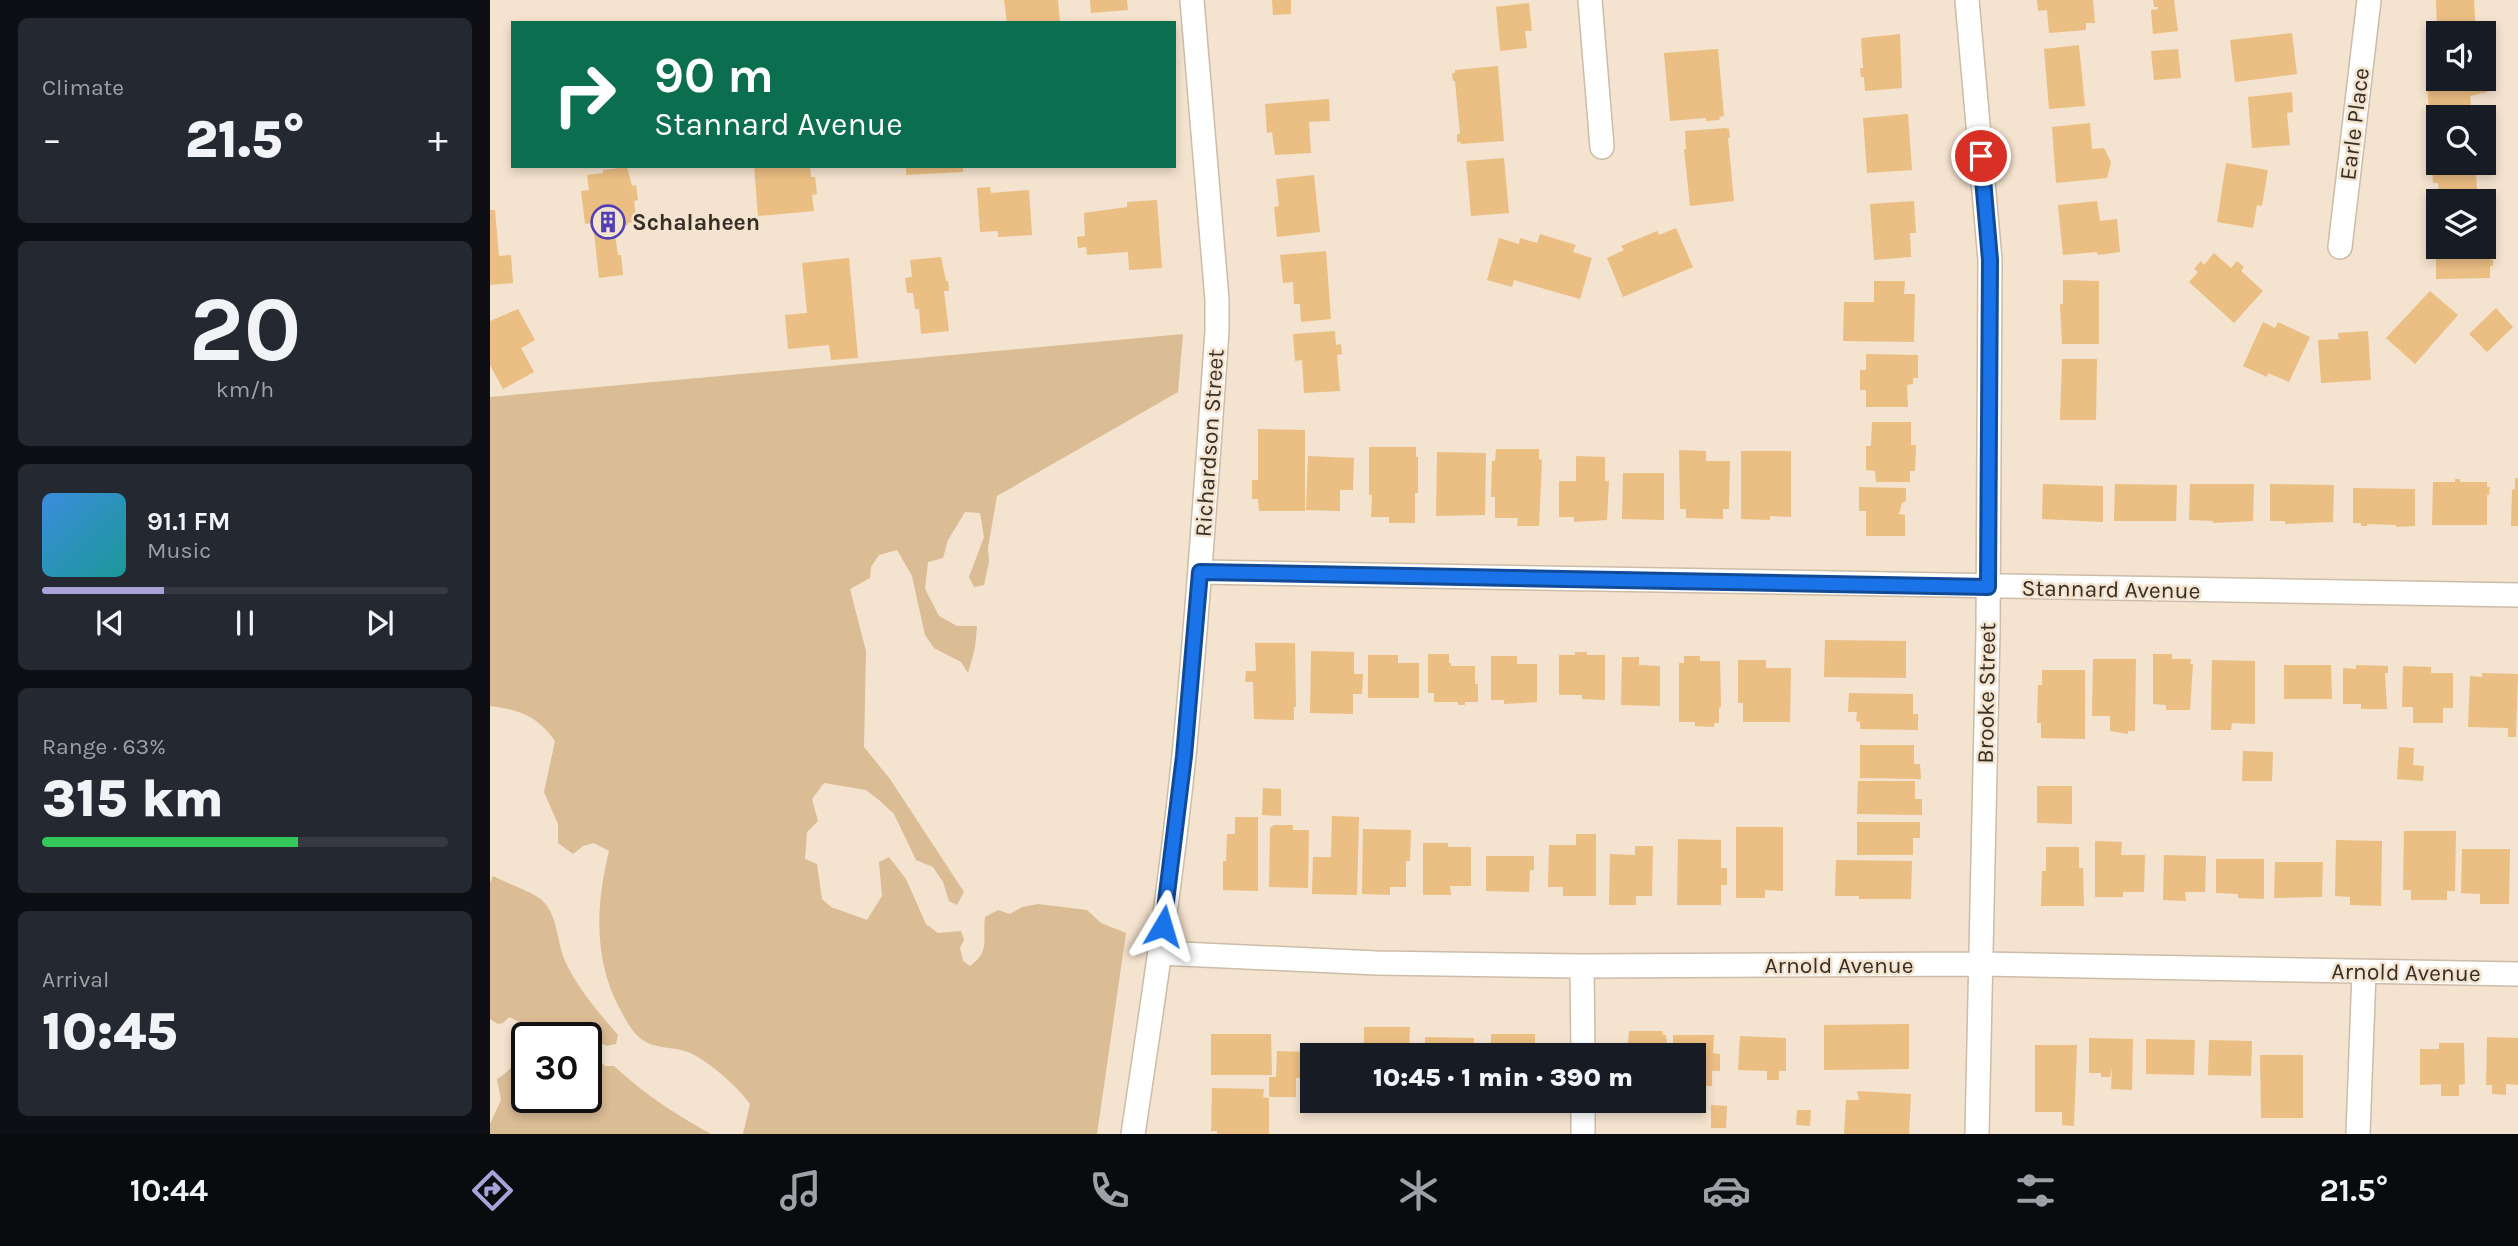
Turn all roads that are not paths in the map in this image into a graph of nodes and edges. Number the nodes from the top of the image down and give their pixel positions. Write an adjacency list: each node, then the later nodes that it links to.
1 (1192, 0): 7 (street, Richardson Street)
2 (1590, 0): 5 (street)
3 (1967, 0): 8 (street, Brooke Street)
4 (2369, 0): 6 (street, Earle Place)
5 (1602, 147)
6 (2340, 247)
7 (1200, 572): 8 (street, Stannard Avenue); 10 (street, Richardson Street)
8 (1988, 587): 9 (street, Stannard Avenue); 11 (street, Brooke Street)
9 (2518, 595)
10 (1160, 953): 12 (street, Arnold Avenue); 17 (street, Richardson Street)
11 (1982, 964): 12 (street, Arnold Avenue); 13 (street, Arnold Avenue); 19 (street, Brooke Street)
12 (1582, 966): 15 (street)
13 (2364, 972): 14 (street, Arnold Avenue); 20 (street)
14 (2518, 974)
15 (1583, 1043)
16 (1583, 1113): 18 (street)
17 (1133, 1134)
18 (1583, 1134)
19 (1977, 1134)
20 (2358, 1134)

